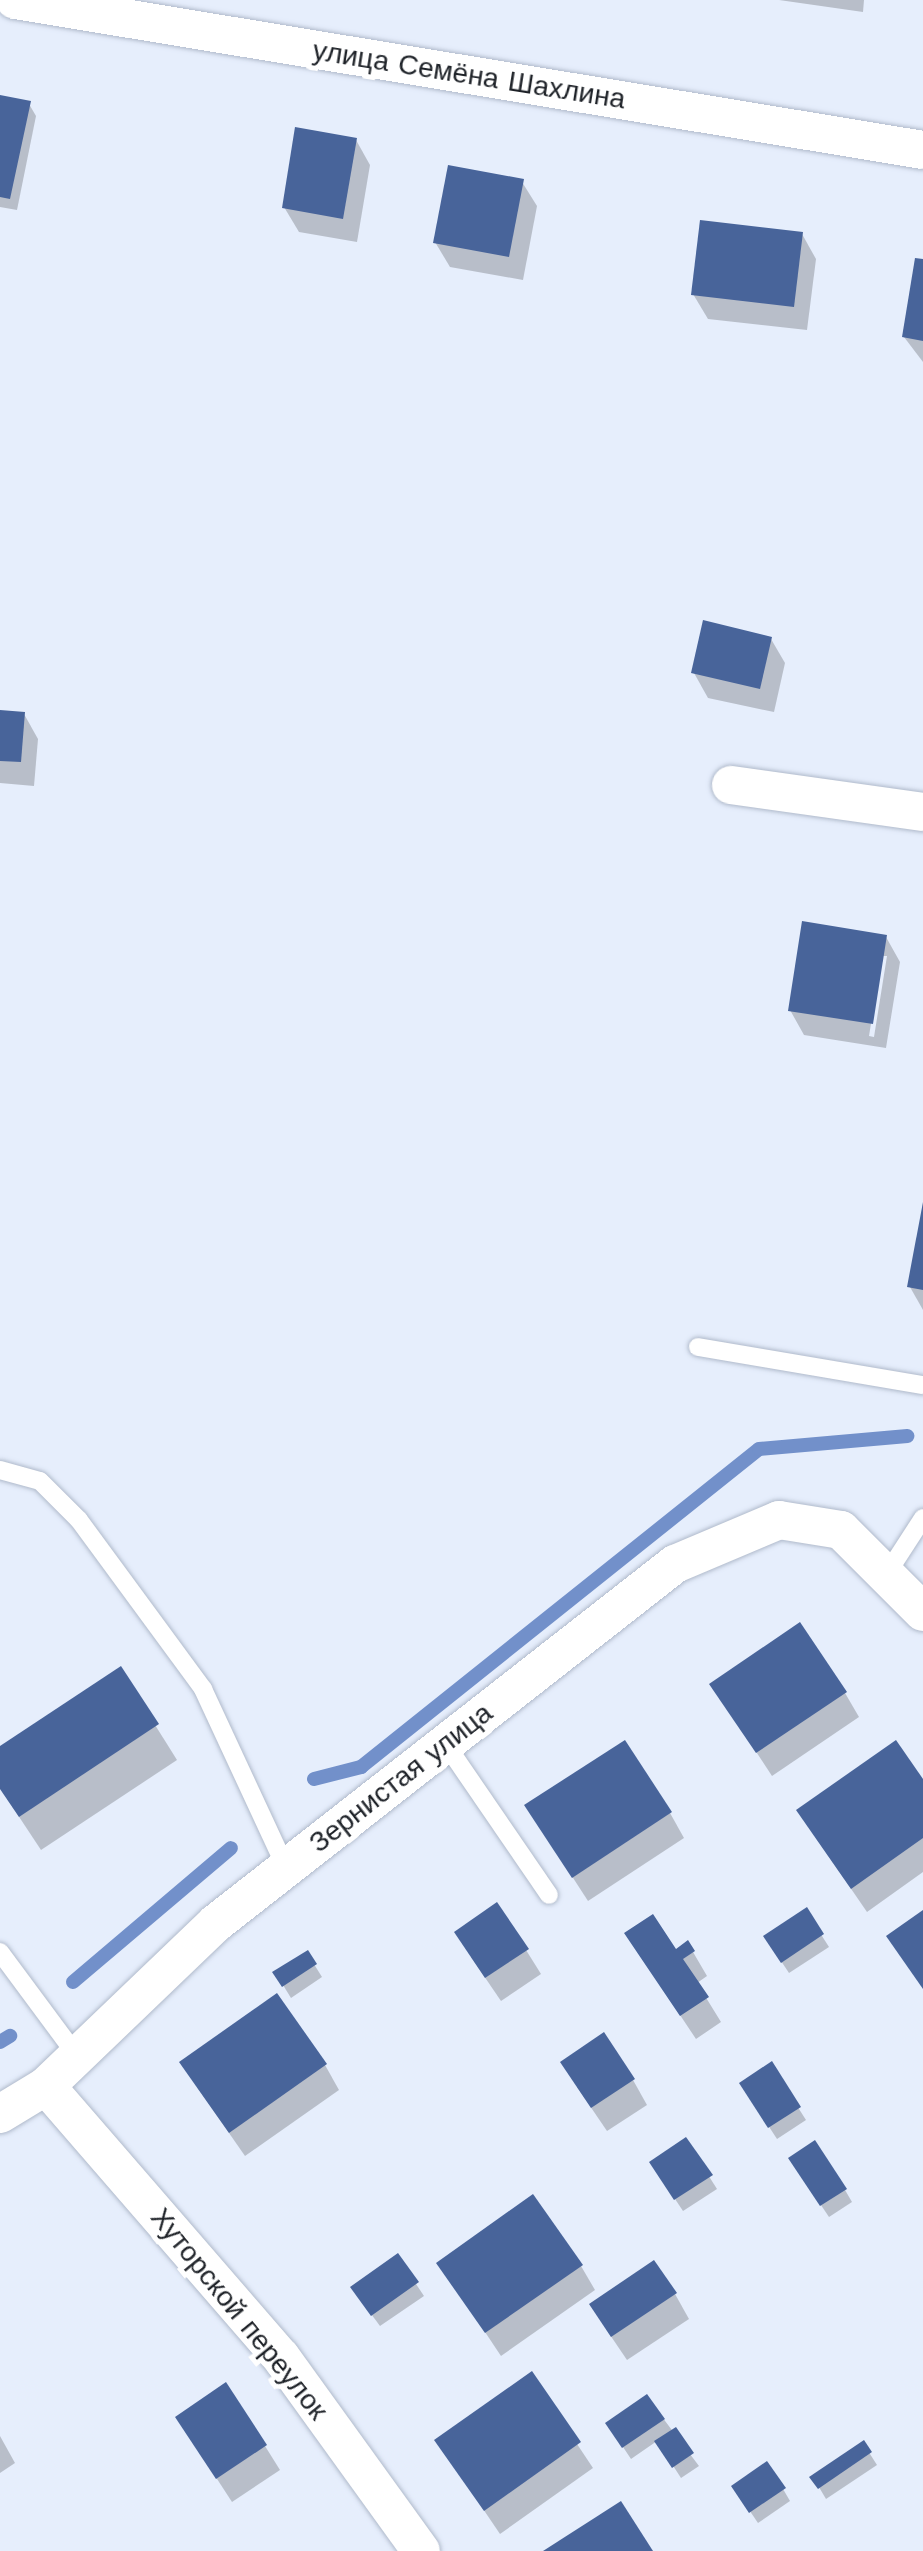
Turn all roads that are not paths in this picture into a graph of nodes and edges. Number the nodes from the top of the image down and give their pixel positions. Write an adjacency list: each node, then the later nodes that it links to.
1 (16, 0): 2 (street, улица Семёна Шахлина)
2 (923, 150)
3 (731, 784): 4 (street)
4 (923, 812)
5 (698, 1346): 6 (lane)
6 (923, 1385)
7 (0, 1470): 12 (lane)
8 (923, 1518): 9 (lane)
9 (886, 1575): 10 (street); 11 (street, Зернистая улица)
10 (923, 1612)
11 (446, 1743): 12 (street, Зернистая улица); 13 (lane)
12 (286, 1868): 15 (street, Зернистая улица)
13 (549, 1896)
14 (0, 1952): 15 (lane)
15 (77, 2056): 16 (street, Зернистая улица)
16 (46, 2086): 17 (street, Зернистая улица); 18 (street, Хуторской переулок)
17 (0, 2114)
18 (421, 2551)

